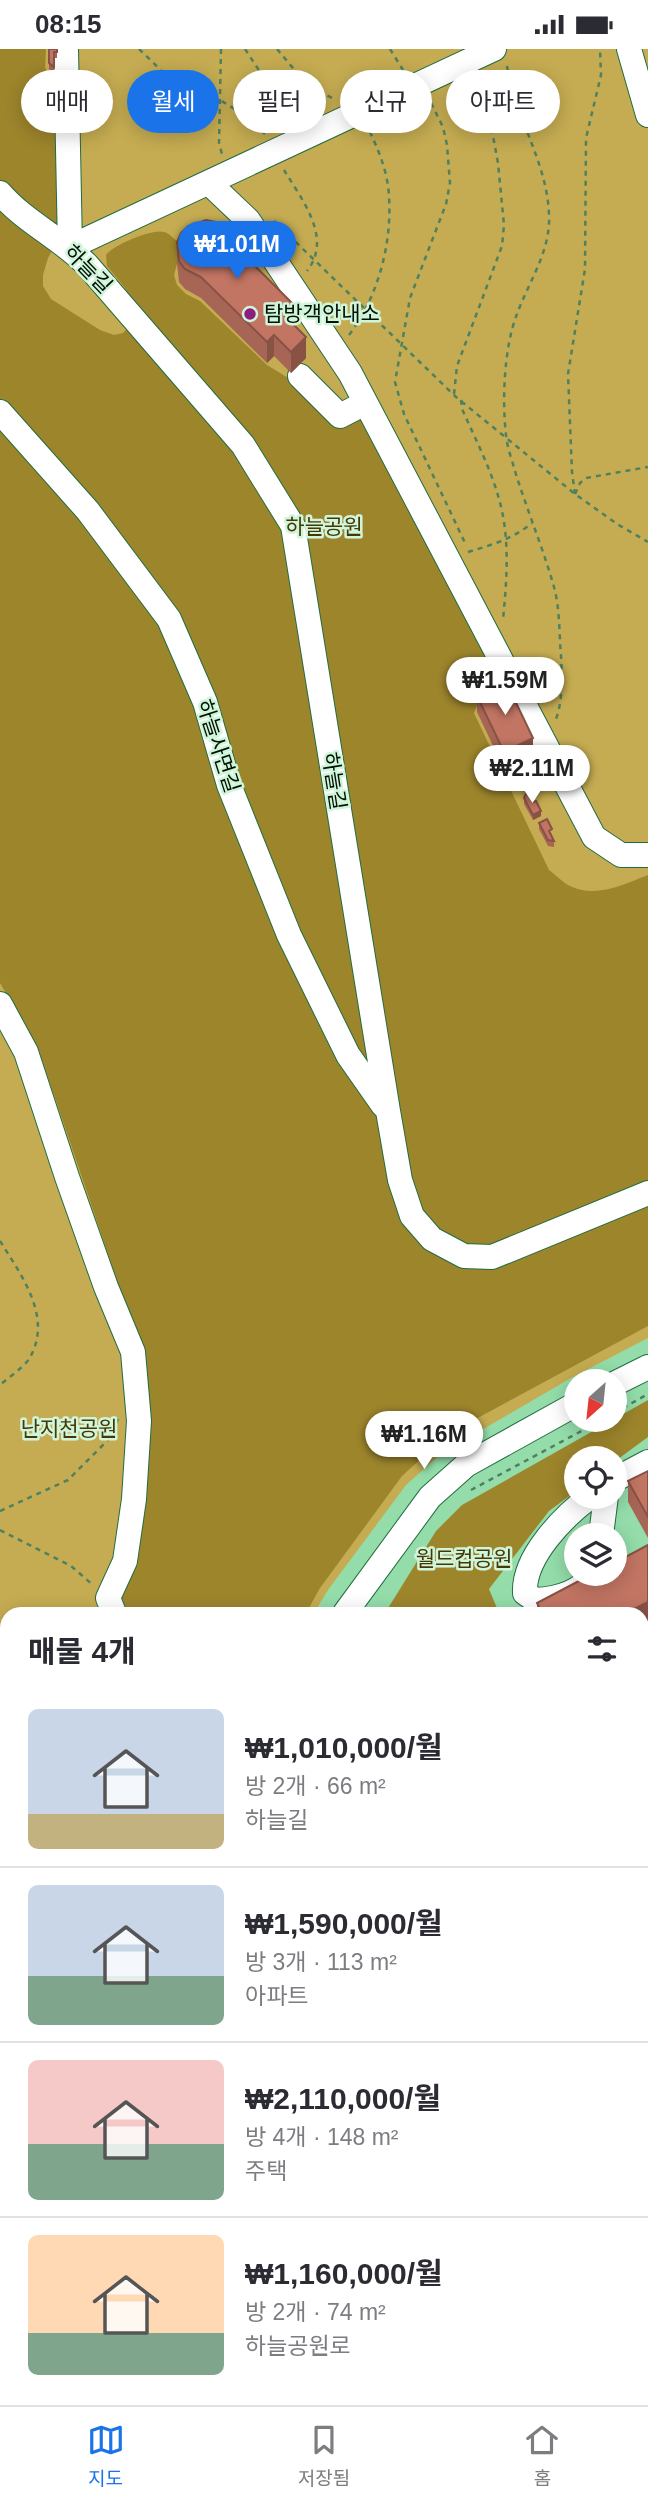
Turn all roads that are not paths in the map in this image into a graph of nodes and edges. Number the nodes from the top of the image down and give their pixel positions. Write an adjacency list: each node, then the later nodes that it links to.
1 (66, 49): 7 (street)
2 (629, 49): 4 (street)
3 (500, 56): 5 (street)
4 (648, 115)
5 (209, 183): 7 (street); 9 (street)
6 (0, 193): 7 (street, 하늘길)
7 (70, 247): 13 (street, 하늘길)
8 (300, 376): 9 (street)
9 (365, 403): 11 (street)
10 (0, 412): 13 (street, 하늘사면길)
11 (648, 855)
12 (0, 1004): 22 (street)
13 (388, 1111): 14 (street, 하늘길)
14 (648, 1193)
15 (648, 1367): 16 (street)
16 (627, 1378)
17 (564, 1411): 23 (street)
18 (648, 1462): 19 (street)
19 (627, 1473)
20 (574, 1509): 21 (street)
21 (580, 1586)
22 (111, 1606)
23 (349, 1607)

